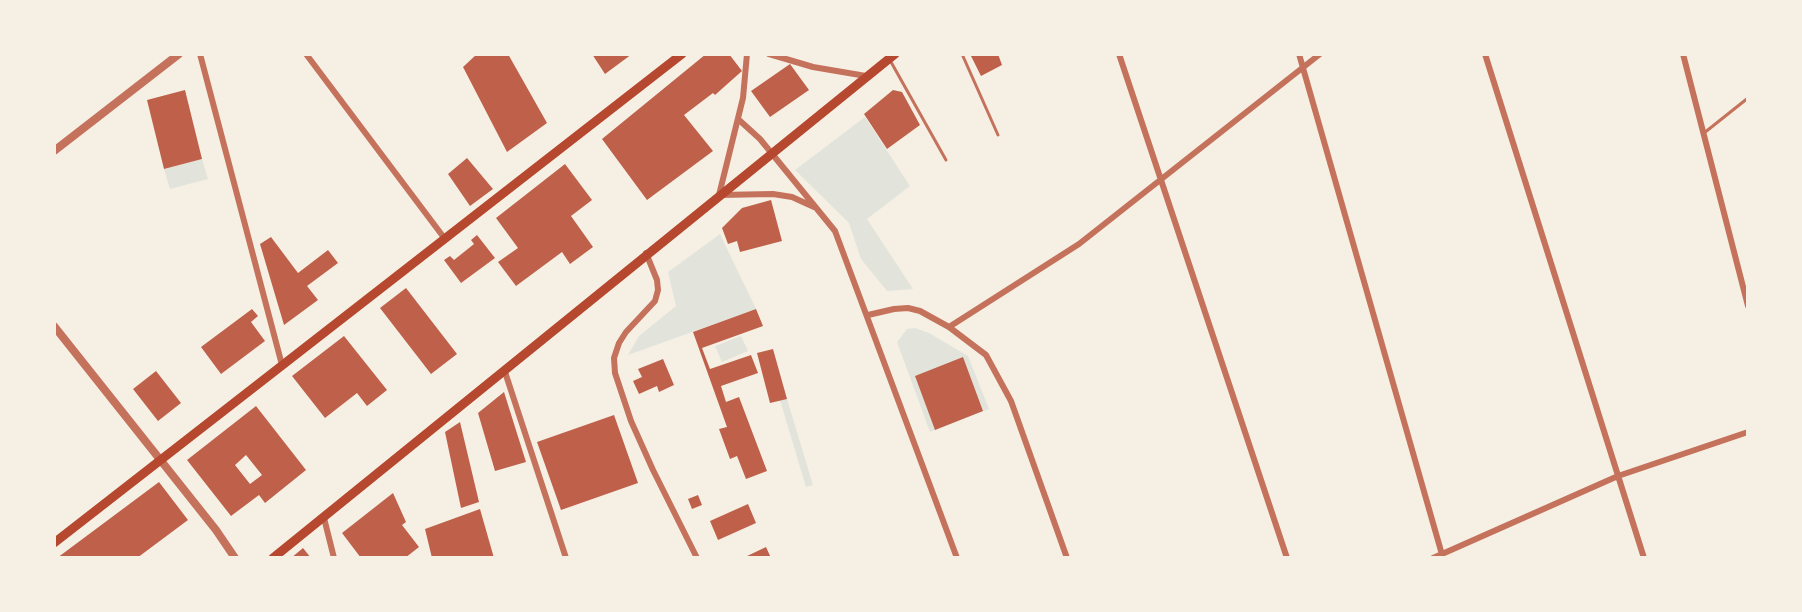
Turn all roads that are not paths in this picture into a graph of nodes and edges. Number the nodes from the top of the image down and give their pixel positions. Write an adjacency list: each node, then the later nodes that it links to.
1 (179, 54): 20 (street)
2 (200, 54): 32 (street)
3 (306, 54): 26 (street)
4 (682, 54): 26 (main road)
5 (747, 54): 17 (street)
6 (769, 54): 15 (street)
7 (962, 54): 19 (lane)
8 (1119, 54): 23 (street)
9 (1299, 54): 14 (street)
10 (1320, 54): 14 (street)
11 (1485, 54): 36 (street)
12 (1683, 54): 18 (street)
13 (892, 56): 15 (main road); 22 (lane)
14 (1303, 68): 23 (street); 39 (street)
15 (868, 76): 21 (main road)
16 (1748, 98): 18 (lane)
17 (738, 119): 21 (street); 24 (street)
18 (1704, 133): 28 (street)
19 (998, 135)
20 (54, 151)
21 (771, 152): 24 (main road); 25 (street)
22 (946, 160)
23 (1161, 179): 31 (street); 47 (street)
24 (719, 195): 25 (street); 27 (main road)
25 (817, 209): 29 (street)
26 (445, 239): 32 (main road)
27 (646, 253): 33 (main road); 44 (street)
28 (1748, 306)
29 (868, 315): 31 (street); 45 (street)
30 (54, 326): 35 (street)
31 (949, 327): 46 (street)
32 (282, 365): 35 (main road)
33 (505, 372): 37 (main road); 43 (street)
34 (1748, 432): 36 (street)
35 (159, 461): 38 (main road); 40 (street)
36 (1618, 476): 39 (street); 49 (street)
37 (324, 518): 41 (main road); 42 (street)
38 (54, 543)
39 (1442, 556): 48 (street)
40 (235, 558)
41 (273, 558)
42 (334, 558)
43 (566, 558)
44 (697, 558)
45 (957, 558)
46 (1067, 558)
47 (1287, 558)
48 (1433, 558)
49 (1644, 558)

